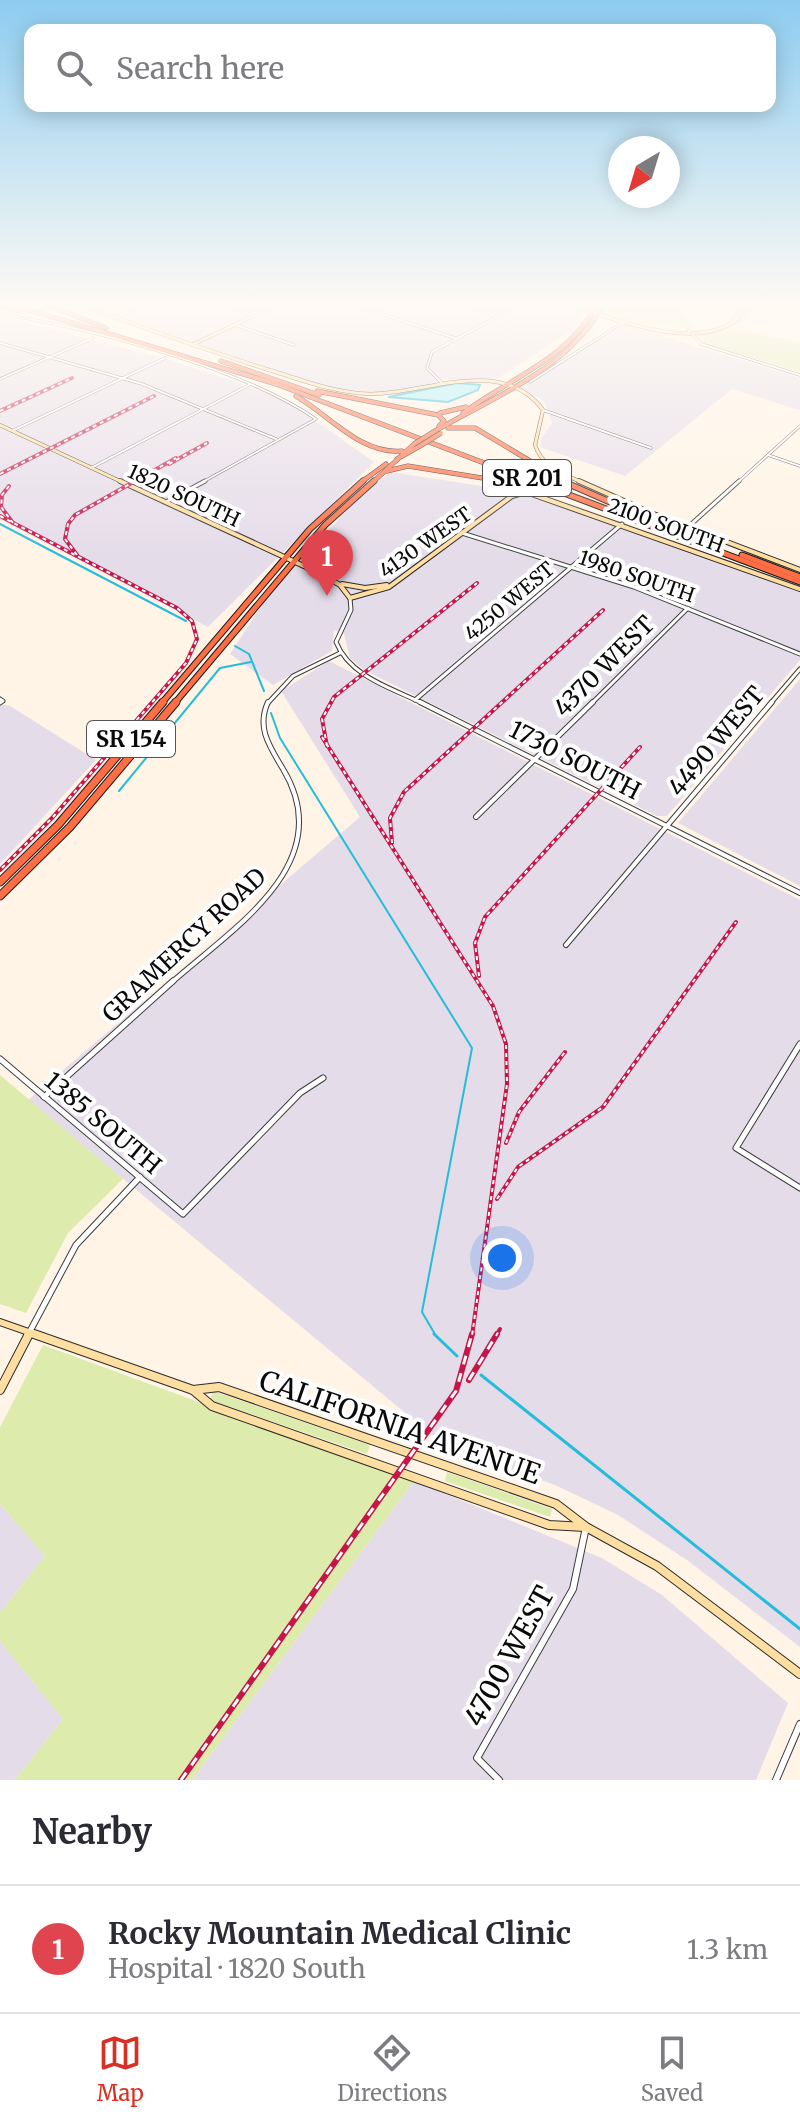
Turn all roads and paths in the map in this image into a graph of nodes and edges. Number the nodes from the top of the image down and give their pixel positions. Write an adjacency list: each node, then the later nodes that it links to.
1 (100, 389): 21 (street)
2 (152, 389): 14 (street)
3 (241, 389): 14 (street)
4 (259, 389): 24 (street)
5 (280, 389): 23 (highway)
6 (286, 389): 40 (highway, SR 201)
7 (302, 389): 37 (highway, SR 201)
8 (311, 389): 13 (highway)
9 (334, 389): 10 (street)
10 (417, 389)
11 (510, 389): 15 (street); 16 (highway, SR 154)
12 (496, 390): 13 (highway); 17 (highway, SR 154)
13 (405, 408): 22 (highway)
14 (204, 409): 24 (street); 31 (street)
15 (544, 412): 25 (street); 39 (street)
16 (469, 414): 17 (highway, SR 154); 26 (highway)
17 (458, 418): 20 (highway, SR 154); 22 (highway, SR 154)
18 (0, 425): 21 (street, 1820 SOUTH)
19 (800, 426): 28 (street)
20 (448, 428): 22 (highway, SR 154); 26 (highway)
21 (12, 431): 31 (street, 1820 SOUTH)
22 (438, 432): 27 (highway, SR 154, bridge)
23 (352, 433): 27 (highway); 32 (highway)
24 (276, 439): 36 (street)
25 (651, 448)
26 (509, 449): 37 (highway)
27 (407, 452): 29 (highway, SR 154); 33 (highway)
28 (768, 455): 30 (street); 39 (street)
29 (393, 461): 32 (highway, SR 154); 34 (highway, SR 154)
30 (800, 466)
31 (91, 468): 36 (street, 1820 SOUTH)
32 (379, 468): 42 (highway, SR 154)
33 (442, 470): 34 (highway); 40 (highway)
34 (374, 479): 42 (highway, SR 154)
35 (521, 492): 38 (street, 2100 SOUTH); 41 (street, 4130 WEST)
36 (166, 502): 42 (street, 1820 SOUTH)
37 (651, 520): 45 (highway, SR 201)
38 (622, 524): 43 (street, 4250 WEST); 48 (street, 2100 SOUTH)
39 (688, 527): 44 (street)
40 (660, 528): 45 (highway, SR 201)
41 (462, 533): 43 (street, 1980 SOUTH); 46 (street, 4130 WEST)
42 (289, 560): 47 (street, 1820 SOUTH); 58 (highway, SR 154); 60 (highway, SR 154)
43 (569, 568): 50 (street, 1980 SOUTH); 54 (street, 4250 WEST)
44 (800, 570)
45 (800, 579)
46 (399, 580): 47 (street); 49 (street, 4130 WEST)
47 (335, 582): 49 (street, 1820 SOUTH)
48 (800, 589)
49 (350, 598): 51 (street)
50 (689, 608): 52 (street, 1980 SOUTH); 55 (street, 4370 WEST)
51 (340, 653): 54 (street, 1730 SOUTH); 65 (street, GRAMERCY ROAD)
52 (800, 654)
53 (800, 669): 57 (street, 4490 WEST)
54 (415, 700): 55 (street, 1730 SOUTH)
55 (535, 760): 56 (street, 4370 WEST); 57 (street, 1730 SOUTH)
56 (476, 817)
57 (668, 827): 59 (street, 1730 SOUTH); 61 (street, 4490 WEST)
58 (0, 882)
59 (800, 893)
60 (0, 896)
61 (566, 945)
62 (800, 1044): 67 (street)
63 (0, 1059): 65 (street, 1385 SOUTH)
64 (323, 1078): 66 (street, 1385 SOUTH)
65 (44, 1097): 66 (street, 1385 SOUTH)
66 (140, 1177): 69 (street)
67 (800, 1188)
68 (0, 1322): 69 (street, CALIFORNIA AVENUE)
69 (29, 1333): 70 (street); 71 (street, CALIFORNIA AVENUE)
70 (0, 1390)
71 (193, 1390): 72 (street, CALIFORNIA AVENUE); 72 (street, CALIFORNIA AVENUE)
72 (586, 1527): 73 (street, CALIFORNIA AVENUE); 75 (street, 4700 WEST)
73 (800, 1674)
74 (800, 1724): 76 (street)
75 (499, 1780)
76 (776, 1780)

